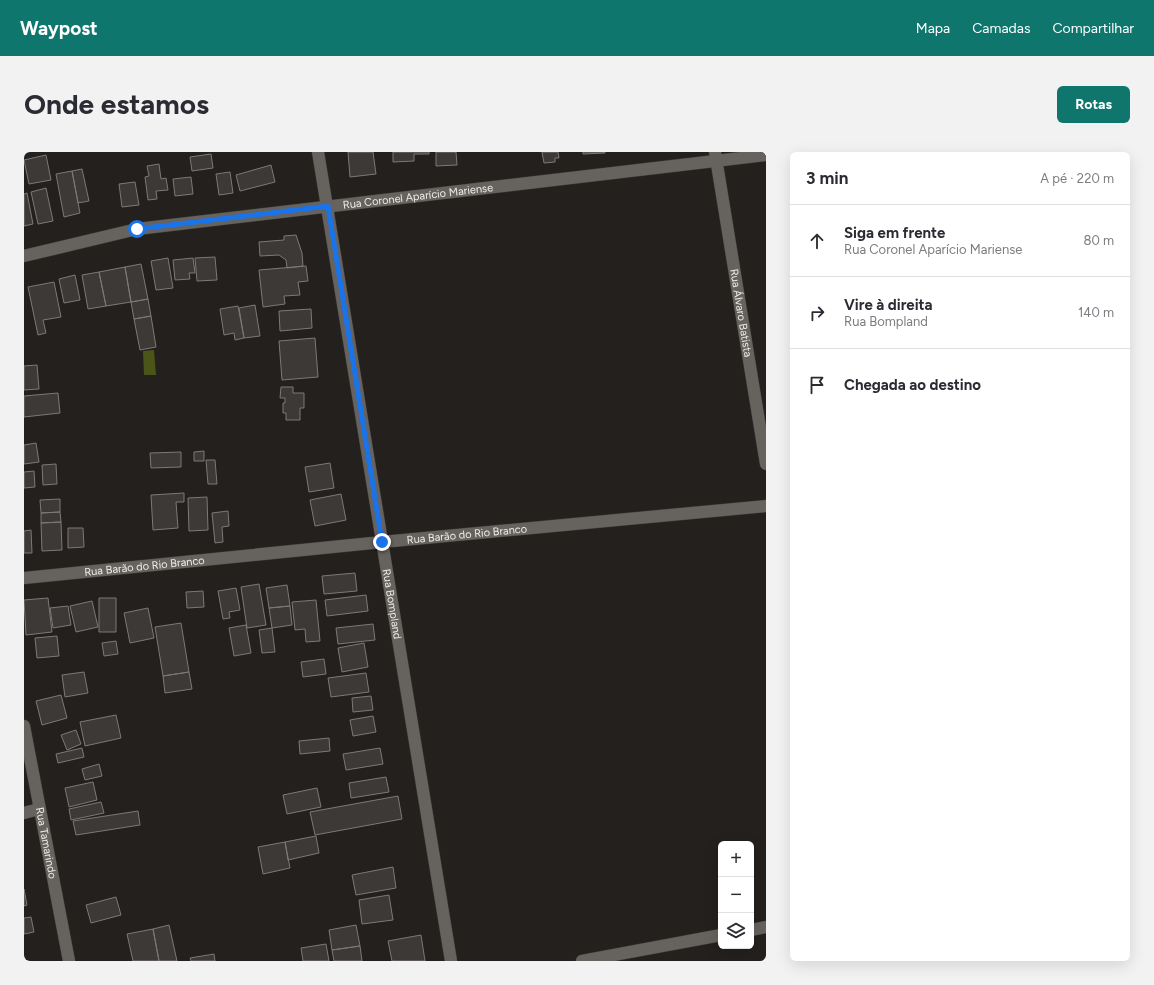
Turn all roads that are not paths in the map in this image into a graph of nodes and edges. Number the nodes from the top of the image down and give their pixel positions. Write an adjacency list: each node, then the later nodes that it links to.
1 (318, 152): 4 (street, Rua Bompland)
2 (766, 155): 3 (street, Rua Coronel Aparício Mariense)
3 (716, 157): 4 (street, Rua Coronel Aparício Mariense); 6 (street, Rua Álvaro Batista)
4 (328, 206): 5 (street, Rua Coronel Aparício Mariense); 8 (street, Rua Bompland)
5 (24, 256)
6 (766, 464)
7 (766, 506): 8 (street, Rua Barão do Rio Branco)
8 (382, 542): 9 (street, Rua Barão do Rio Branco); 17 (street, Rua Bompland)
9 (24, 578)
10 (24, 726): 11 (street, Rua Tamarindo)
11 (39, 809): 12 (street); 16 (street, Rua Tamarindo)
12 (24, 813)
13 (766, 927): 14 (street)
14 (754, 929)
15 (718, 936): 18 (street)
16 (69, 961)
17 (451, 961)
18 (582, 961)

